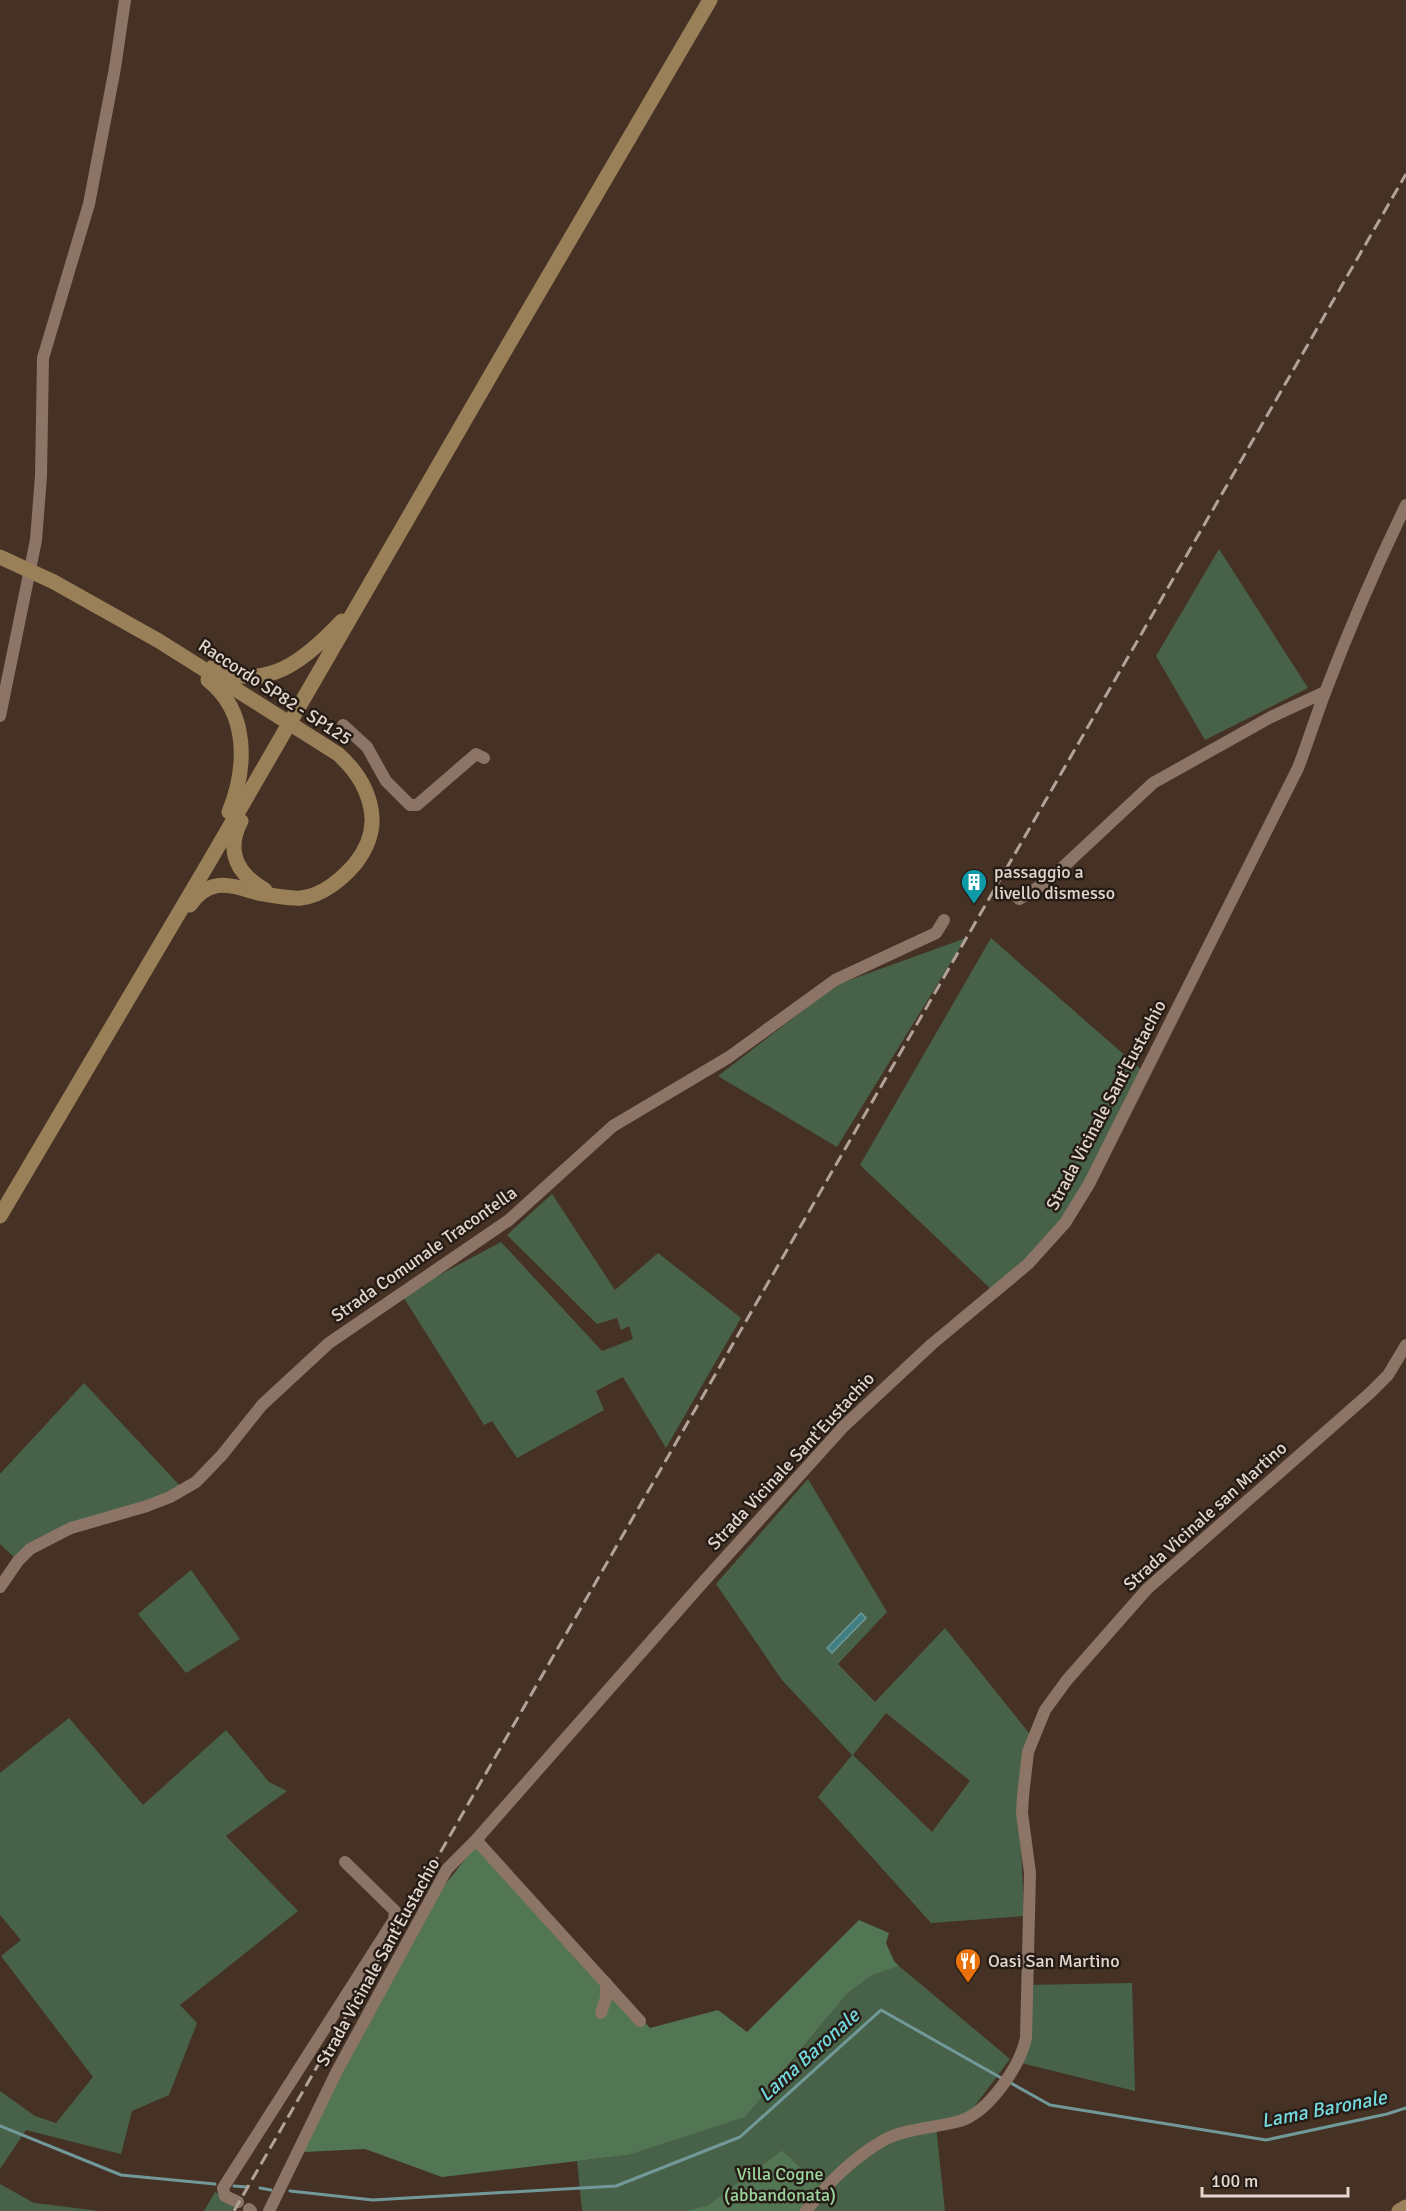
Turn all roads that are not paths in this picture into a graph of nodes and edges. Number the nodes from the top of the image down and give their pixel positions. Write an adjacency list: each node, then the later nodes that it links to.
1 (125, 0): 8 (street)
2 (710, 0): 5 (main road)
3 (1406, 505): 7 (street, Strada Vicinale Sant'Eustachio)
4 (0, 557): 6 (main road, Raccordo SP82 - SP125)
5 (359, 603): 6 (main road); 10 (main road)
6 (169, 647): 12 (main road); 13 (main road, Raccordo SP82 - SP125)
7 (1325, 692): 14 (street); 20 (street, Strada Vicinale Sant'Eustachio)
8 (0, 716)
9 (343, 725): 11 (street)
10 (272, 752): 12 (main road); 13 (main road)
11 (484, 758)
12 (212, 857): 16 (main road)
13 (273, 894): 16 (main road, Raccordo SP82 - SP125)
14 (1019, 899)
15 (944, 920): 19 (street, Strada Comunale Tracontella)
16 (159, 945): 17 (main road)
17 (0, 1216)
18 (1406, 1345): 28 (street, Strada Vicinale san Martino)
19 (0, 1587)
20 (476, 1840): 22 (street); 27 (street, Strada Vicinale Sant'Eustachio)
21 (345, 1862): 25 (street)
22 (606, 1983): 23 (street); 24 (street)
23 (601, 2013)
24 (640, 2021)
25 (238, 2202)
26 (1406, 2207): 29 (main road)
27 (269, 2211)
28 (806, 2211)
29 (1399, 2211)

